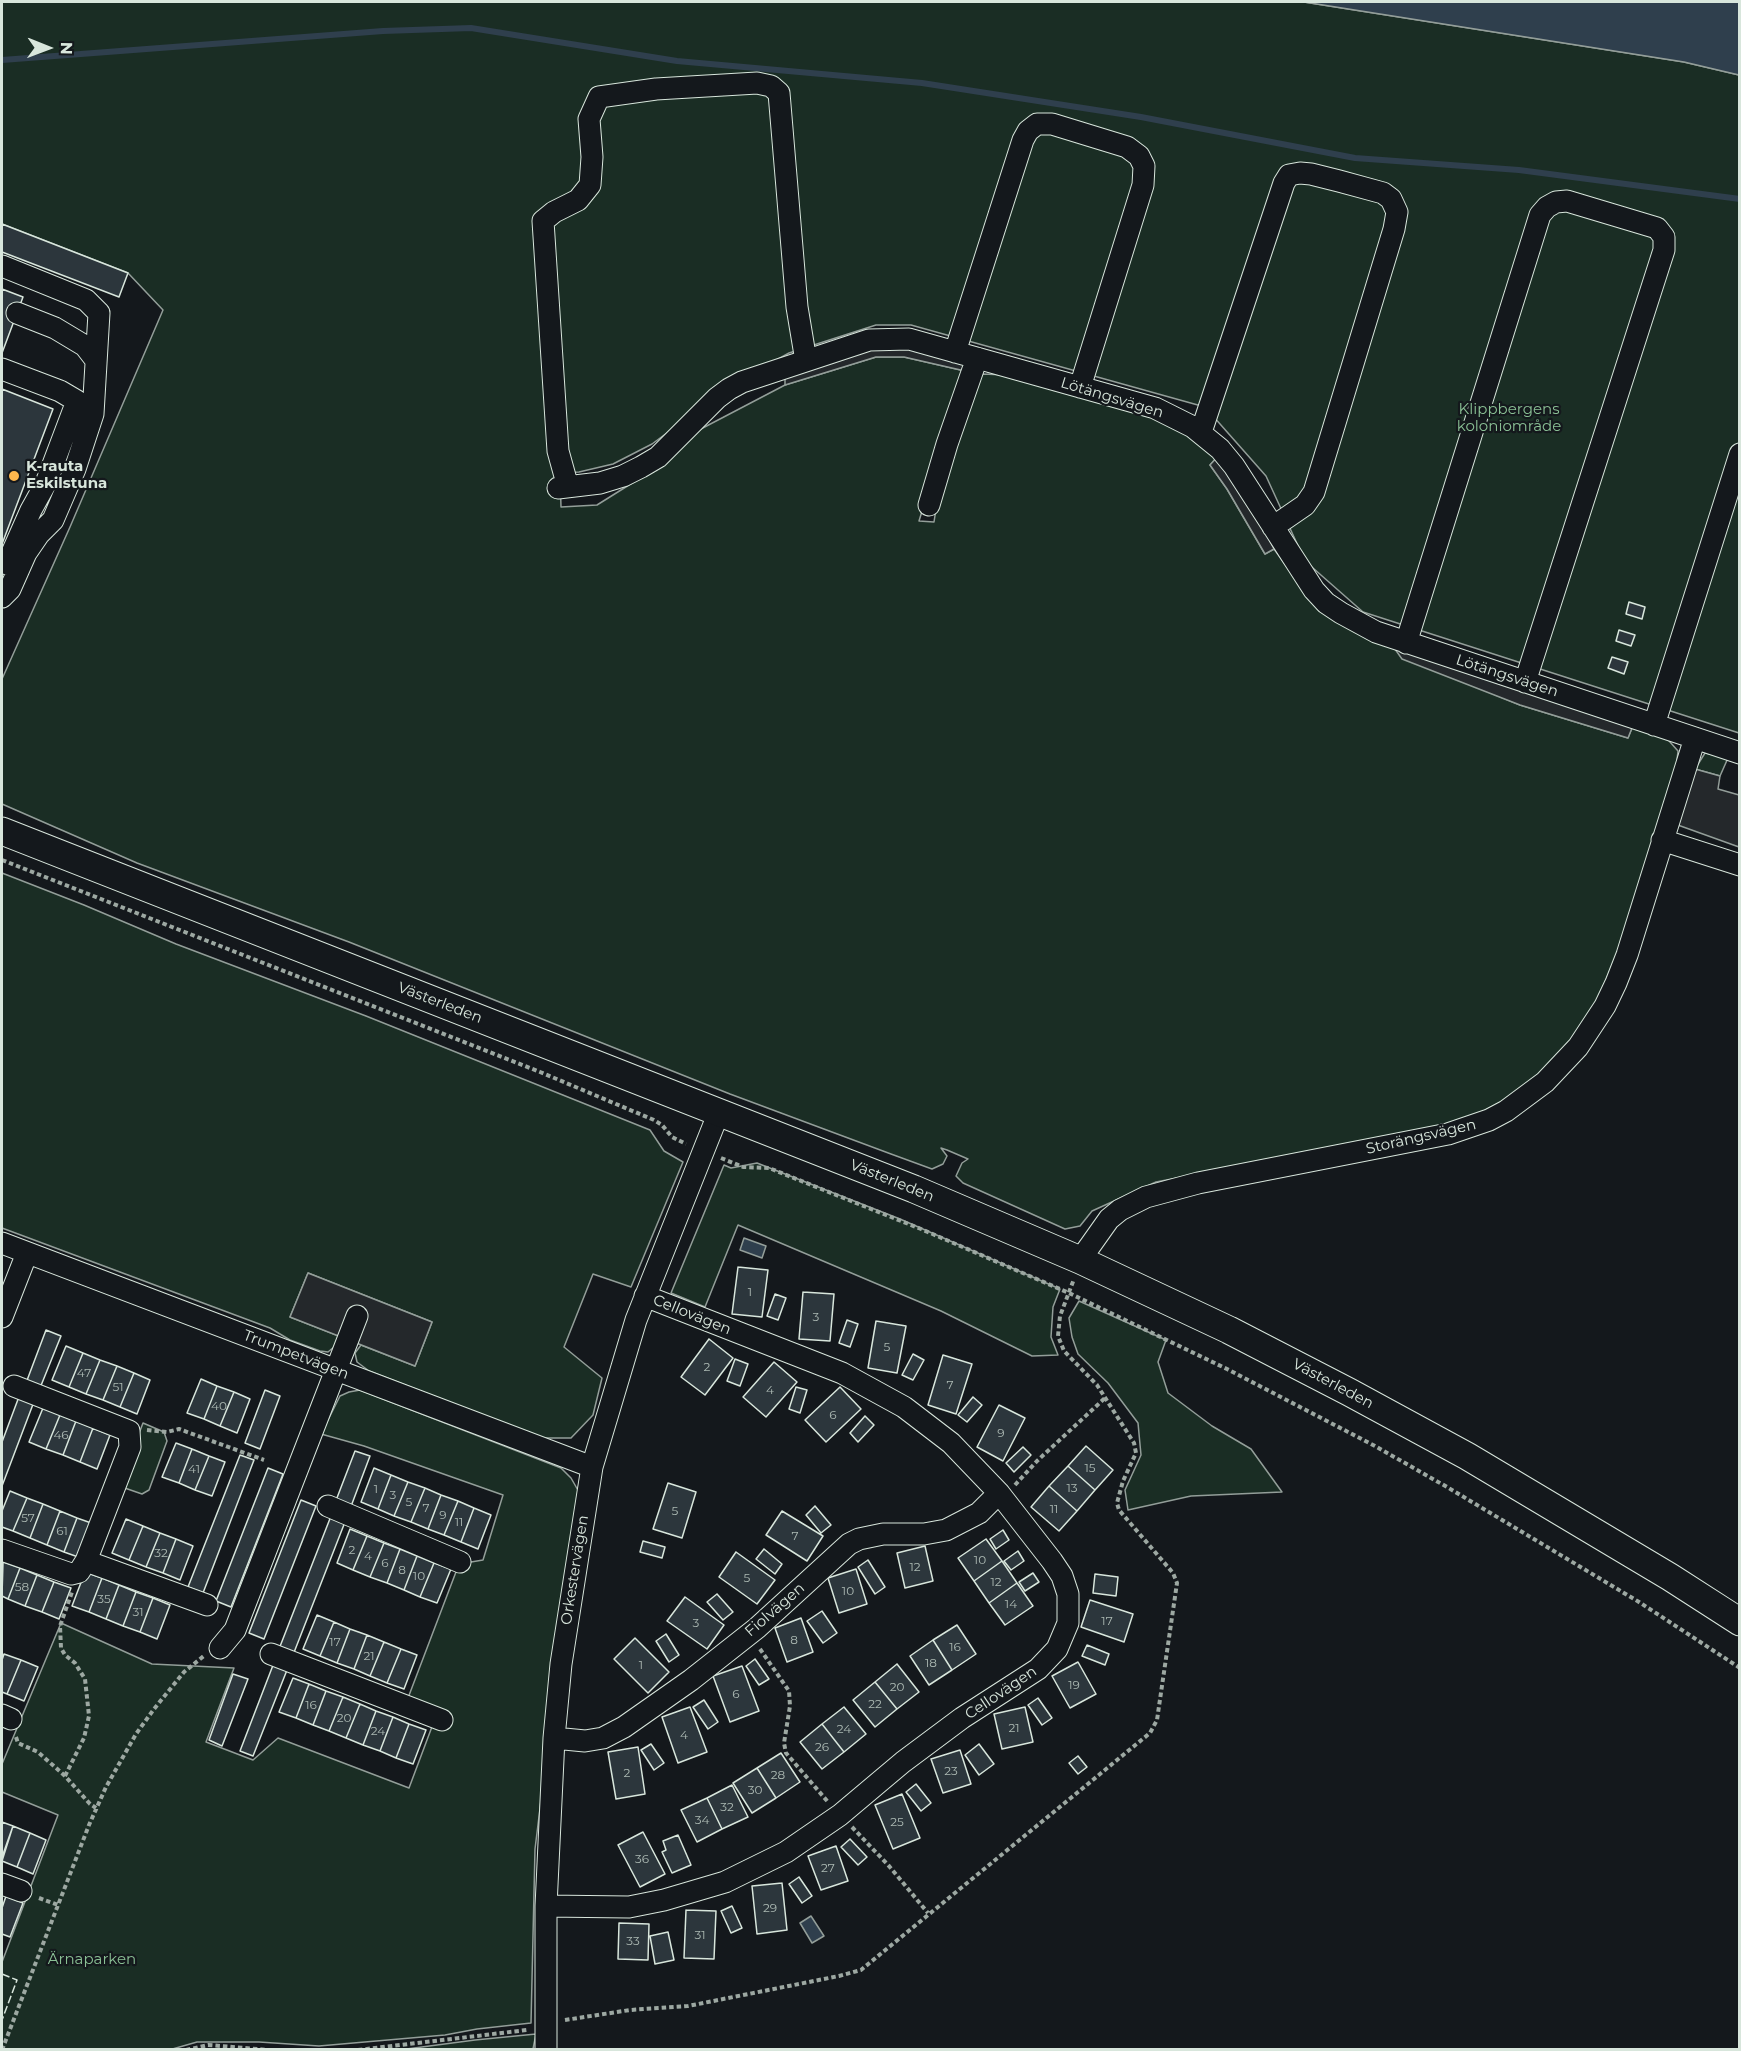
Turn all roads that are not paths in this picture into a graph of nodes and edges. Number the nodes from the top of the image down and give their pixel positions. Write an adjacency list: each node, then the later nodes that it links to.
1 (2, 266): 5 (street)
2 (17, 313): 5 (street)
3 (955, 352): 4 (street, Lötängsvägen); 6 (street, Lötängsvägen); 8 (street)
4 (977, 358): 8 (street, Lötängsvägen); 11 (street)
5 (95, 359): 14 (street)
6 (807, 361): 6 (street, Lötängsvägen)
7 (2, 369): 13 (street)
8 (1080, 387): 9 (street, Lötängsvägen)
9 (1201, 432): 12 (street, Lötängsvägen); 12 (street)
10 (1740, 454): 17 (street)
11 (929, 505)
12 (1273, 526): 15 (street, Lötängsvägen)
13 (2, 576)
14 (2, 597)
15 (1406, 643): 16 (street, Lötängsvägen); 16 (street)
16 (1525, 682): 17 (street, Lötängsvägen)
17 (1654, 724): 18 (street, Lötängsvägen)
18 (1695, 738): 19 (street, Lötängsvägen); 21 (street, Storängsvägen)
19 (1740, 753)
20 (2, 831): 23 (main road, Västerleden)
21 (1662, 840): 22 (street); 26 (street, Storängsvägen)
22 (1740, 865)
23 (719, 1112): 26 (main road, Västerleden); 27 (street, Orkestervägen)
24 (2, 1243): 25 (street, Trumpetvägen)
25 (27, 1253): 29 (street); 30 (street, Trumpetvägen)
26 (1080, 1260): 39 (main road, Västerleden)
27 (645, 1296): 32 (street, Orkestervägen); 33 (street, Cellovägen)
28 (357, 1316): 30 (street)
29 (2, 1317)
30 (337, 1371): 32 (street, Trumpetvägen); 40 (street)
31 (14, 1386): 37 (street)
32 (592, 1467): 43 (street, Orkestervägen)
33 (999, 1493): 43 (street, Fiolvägen); 46 (street, Cellovägen)
34 (328, 1506): 36 (street)
35 (2, 1550): 37 (street)
36 (460, 1562)
37 (82, 1567): 38 (street)
38 (207, 1605)
39 (1740, 1622)
40 (220, 1648)
41 (271, 1653): 42 (street)
42 (442, 1720)
43 (554, 1738): 46 (street, Orkestervägen)
44 (2, 1884): 45 (street)
45 (21, 1892)
46 (546, 1906): 47 (street, Orkestervägen)
47 (546, 2039)

